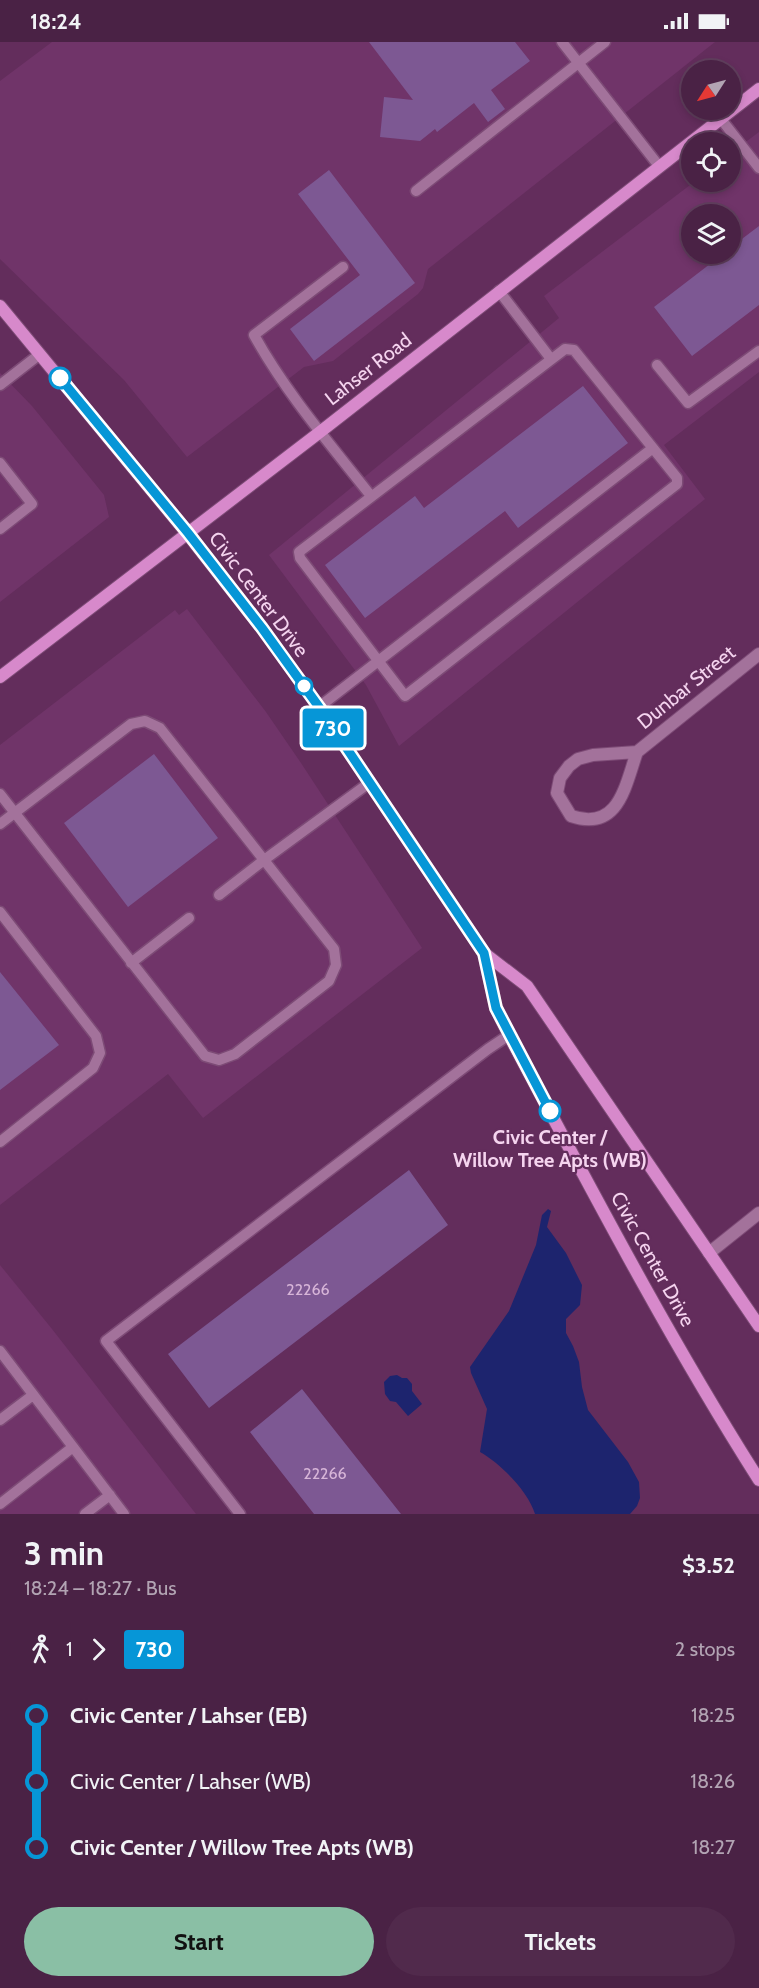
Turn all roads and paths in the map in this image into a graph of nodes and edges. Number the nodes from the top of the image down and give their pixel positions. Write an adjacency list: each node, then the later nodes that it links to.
1 (562, 42): 3 (lane)
2 (604, 42): 3 (lane)
3 (578, 63): 8 (lane); 10 (lane)
4 (759, 89): 5 (street, Lahser Road)
5 (741, 103)
6 (718, 120): 8 (street, Lahser Road)
7 (723, 120): 9 (lane)
8 (659, 166): 12 (street, Lahser Road)
9 (759, 168)
10 (416, 191)
11 (343, 267): 19 (lane)
12 (499, 291): 16 (lane); 19 (street, Lahser Road)
13 (0, 306): 15 (street, Civic Center Drive)
14 (759, 351): 17 (lane)
15 (40, 354): 18 (lane); 24 (street, Civic Center Drive)
16 (551, 359): 20 (lane); 22 (lane)
17 (657, 365)
18 (0, 385)
19 (320, 432): 22 (lane); 24 (street, Lahser Road)
20 (653, 448): 26 (lane); 26 (lane)
21 (0, 463): 23 (lane)
22 (371, 496): 26 (lane)
23 (0, 529)
24 (188, 533): 27 (street, Lahser Road); 28 (street, Civic Center Drive)
25 (759, 654): 29 (street, Dunbar Street)
26 (378, 662): 28 (lane)
27 (0, 677)
28 (319, 707): 30 (street, Civic Center Drive)
29 (637, 752): 29 (street, Dunbar Street)
30 (369, 783): 34 (lane); 38 (street, Civic Center Drive)
31 (0, 794): 32 (lane)
32 (15, 812): 33 (lane); 34 (lane); 39 (lane)
33 (0, 824)
34 (264, 860): 35 (lane); 39 (lane)
35 (219, 895)
36 (0, 912): 41 (lane)
37 (189, 918): 39 (lane)
38 (484, 953): 40 (street, Civic Center Drive); 43 (street, Civic Center Drive)
39 (131, 963)
40 (509, 1035): 49 (street, Civic Center Drive); 54 (lane)
41 (0, 1142)
42 (759, 1213): 43 (street)
43 (709, 1253): 44 (street, Civic Center Drive)
44 (759, 1326)
45 (0, 1350): 46 (lane)
46 (33, 1395): 47 (lane); 48 (lane)
47 (0, 1420)
48 (73, 1447): 50 (lane); 51 (lane)
49 (759, 1480)
50 (110, 1495): 52 (lane); 53 (lane)
51 (0, 1503)
52 (85, 1514)
53 (124, 1514)
54 (240, 1514)

